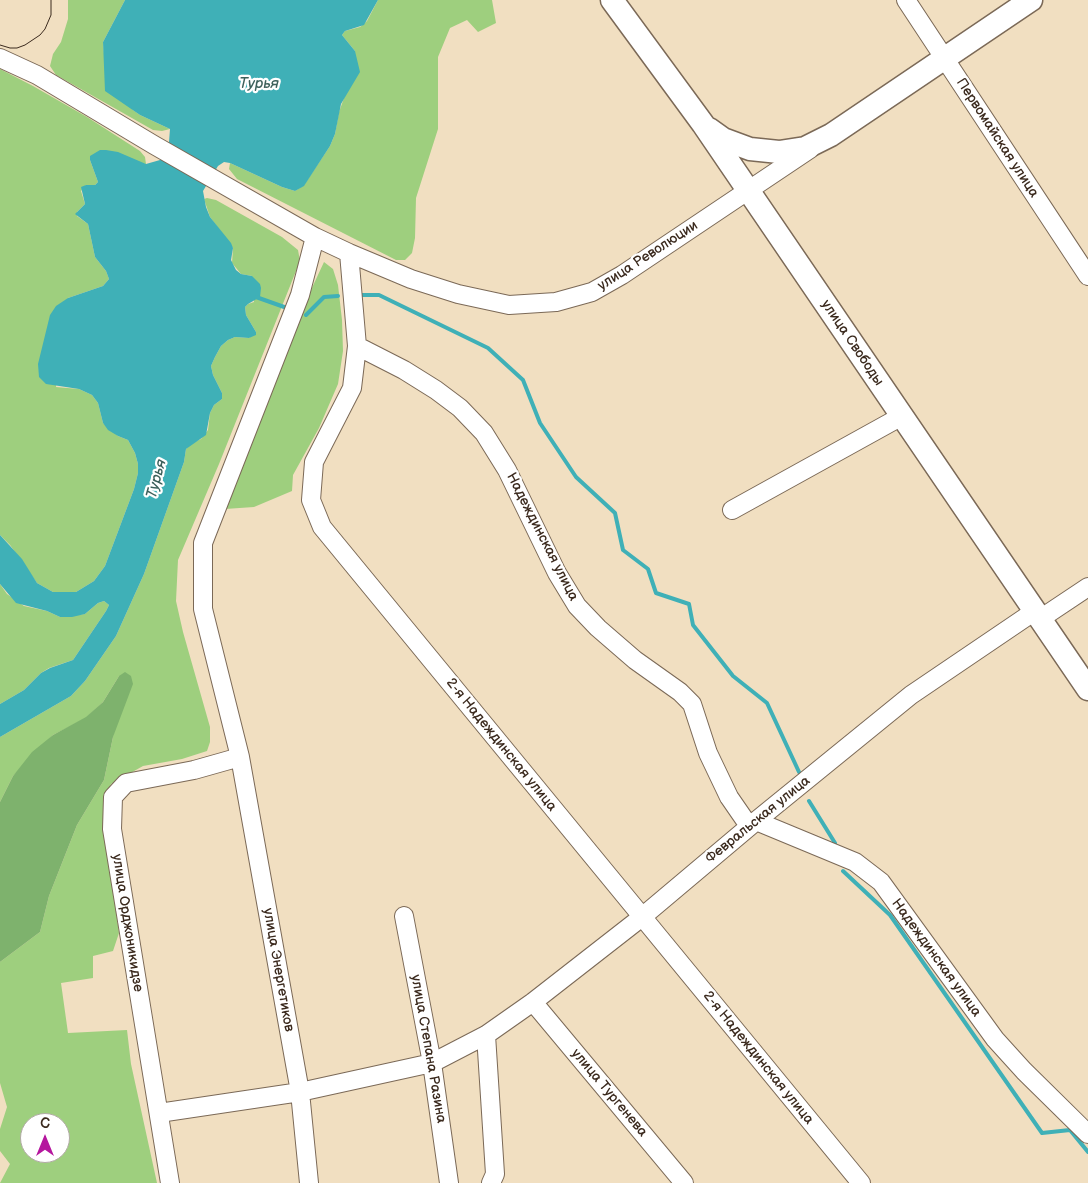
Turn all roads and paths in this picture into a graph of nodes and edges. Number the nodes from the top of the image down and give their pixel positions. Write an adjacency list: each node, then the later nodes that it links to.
1 (612, 0): 6 (main road, улица Свободы)
2 (906, 0): 5 (street, Первомайская улица)
3 (1031, 0): 5 (main road, улица Революции)
4 (0, 58): 9 (street, улица Революции)
5 (944, 59): 7 (main road, улица Революции); 11 (street, Первомайская улица)
6 (703, 124): 7 (main road); 8 (main road, улица Свободы)
7 (831, 135): 8 (street, улица Революции)
8 (748, 191): 10 (street, улица Революции); 13 (main road, улица Свободы)
9 (315, 236): 10 (street, улица Революции); 18 (street, улица Энергетиков)
10 (350, 253): 12 (street, 2-я Надеждинская улица)
11 (1088, 276)
12 (357, 346): 19 (street, Надеждинская улица); 21 (street, 2-я Надеждинская улица)
13 (902, 416): 14 (street); 16 (main road, улица Свободы)
14 (732, 510)
15 (1088, 588): 16 (street, Февральская улица)
16 (1037, 614): 17 (main road, улица Свободы); 19 (street, Февральская улица)
17 (1088, 689)
18 (240, 757): 25 (street, улица Энергетиков); 26 (street, улица Орджоникидзе)
19 (753, 824): 21 (street, Февральская улица); 27 (street, Надеждинская улица)
20 (404, 916): 24 (street, улица Степана Разина)
21 (642, 917): 22 (street, Февральская улица); 33 (street, 2-я Надеждинская улица)
22 (533, 1002): 23 (street, Февральская улица); 32 (street, улица Тургенева)
23 (486, 1034): 24 (street, Февральская улица); 28 (street)
24 (432, 1063): 25 (street, Февральская улица); 31 (street, улица Степана Разина)
25 (300, 1092): 26 (street, Февральская улица); 30 (street, улица Энергетиков)
26 (159, 1112): 29 (street, улица Орджоникидзе)
27 (1088, 1134)
28 (496, 1180)
29 (170, 1183)
30 (309, 1183)
31 (449, 1183)
32 (684, 1183)
33 (861, 1183)

